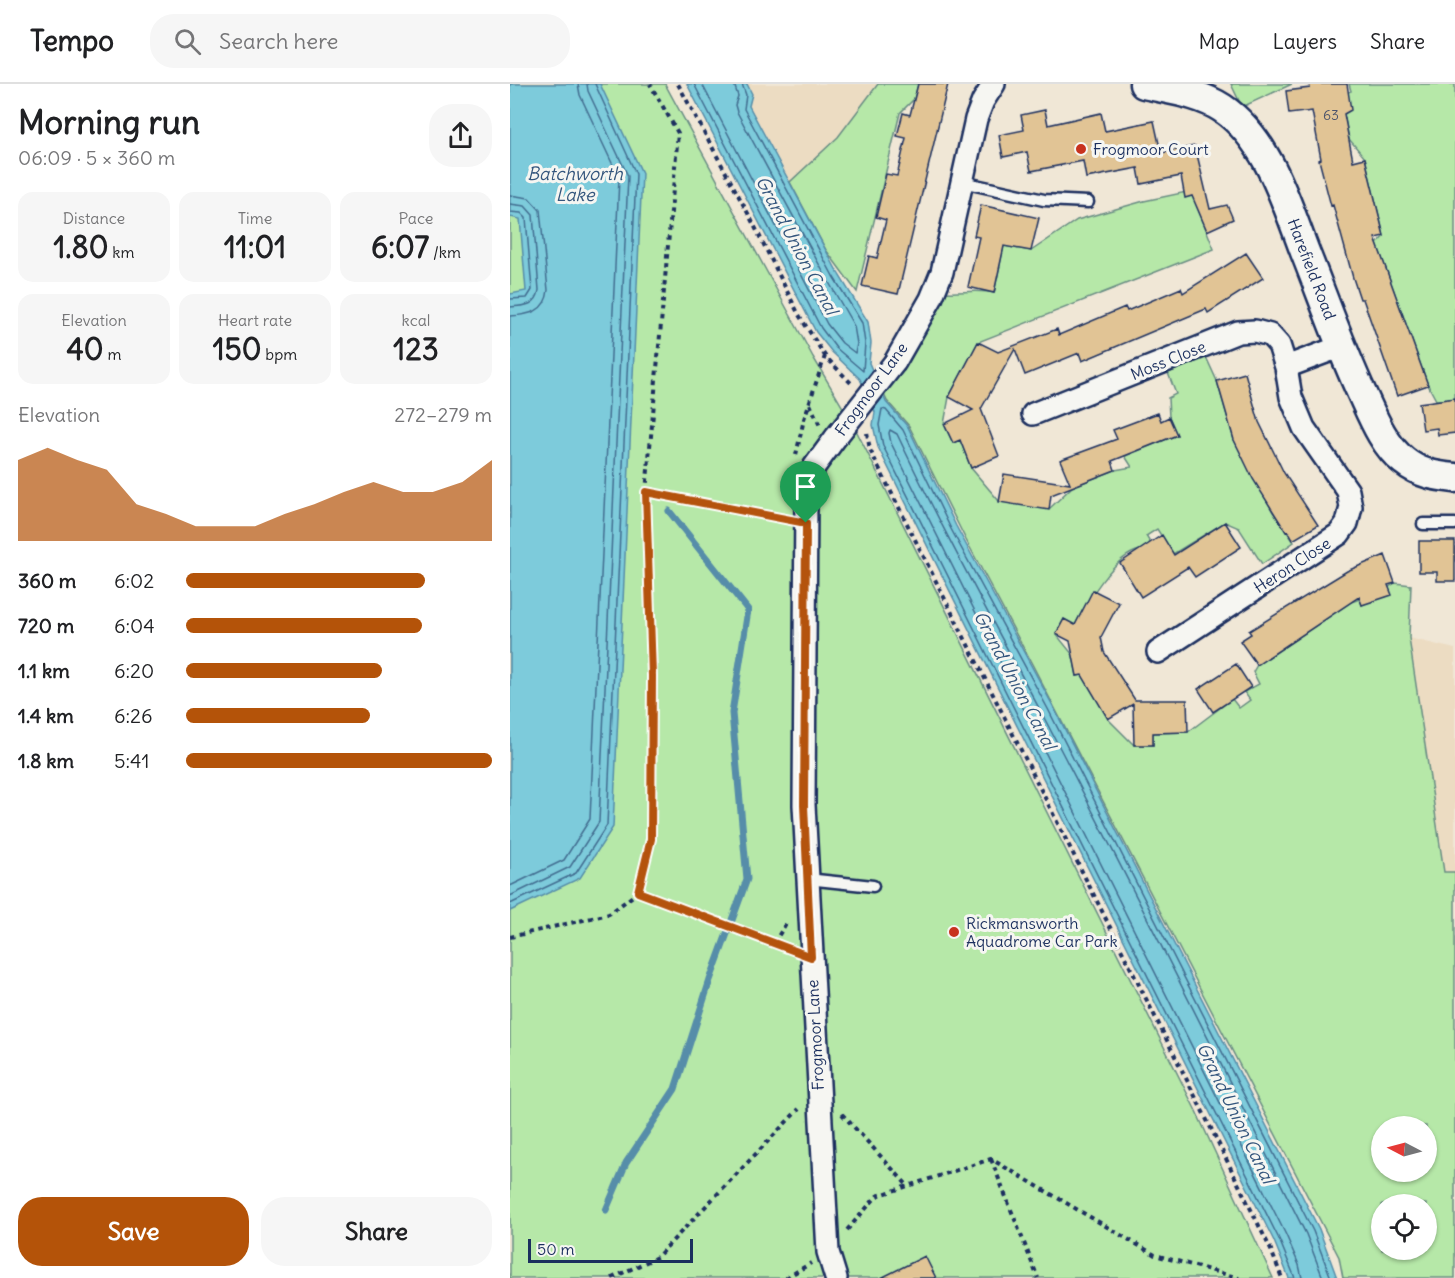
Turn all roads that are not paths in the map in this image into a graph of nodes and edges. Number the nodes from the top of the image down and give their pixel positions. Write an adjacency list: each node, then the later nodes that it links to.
1 (994, 84): 3 (street, Frogmoor Lane)
2 (1144, 84): 5 (street, Harefield Road)
3 (962, 182): 4 (lane); 12 (street, Frogmoor Lane, bridge)
4 (1088, 202)
5 (1342, 346): 6 (street); 8 (street, Harefield Road)
6 (1286, 367): 7 (street, Moss Close); 11 (street, Heron Close)
7 (1033, 414)
8 (1455, 478)
9 (1423, 524): 10 (lane)
10 (1455, 524)
11 (1158, 652)
12 (807, 879): 13 (lane); 14 (street, Frogmoor Lane)
13 (873, 886)
14 (836, 1278)

